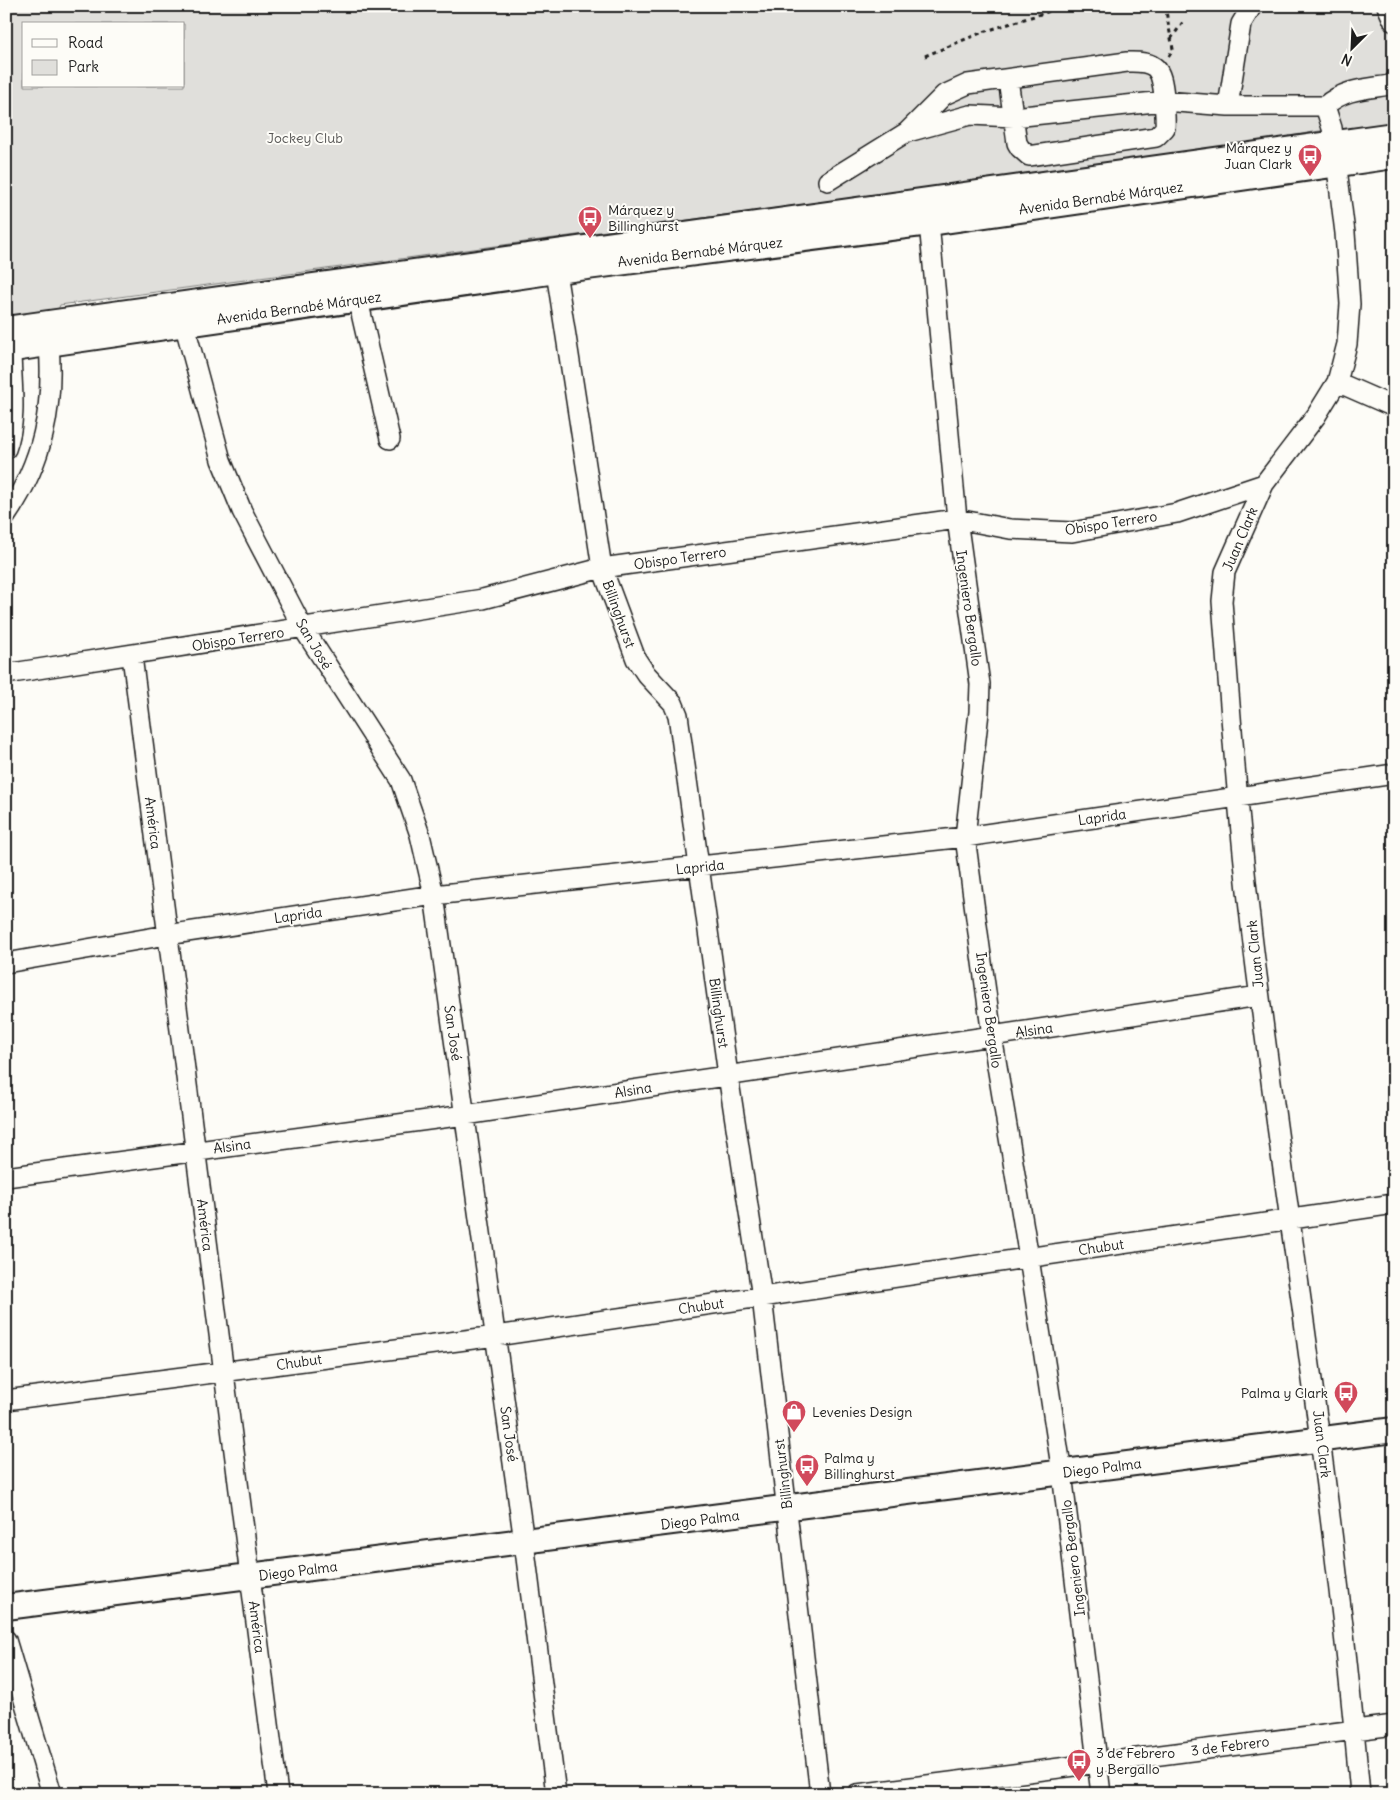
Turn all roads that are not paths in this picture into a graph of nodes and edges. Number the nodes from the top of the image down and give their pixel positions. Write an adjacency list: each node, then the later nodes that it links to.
1 (1252, 6): 7 (street)
2 (1387, 6): 3 (street)
3 (1394, 22)
4 (1008, 79): 6 (street); 9 (street); 10 (street)
5 (1394, 82): 8 (street)
6 (1164, 101): 7 (street); 9 (street); 9 (street)
7 (1228, 106): 8 (street)
8 (1325, 106): 12 (street, Juan Clark)
9 (1014, 117): 10 (street)
10 (907, 132): 14 (street)
11 (1394, 135): 12 (main road, Avenida Bernabé Márquez)
12 (1335, 154): 13 (main road, Avenida Bernabé Márquez); 15 (main road, Avenida Bernabé Márquez); 16 (main road, Avenida Bernabé Márquez); 21 (street, Juan Clark)
13 (1394, 156)
14 (828, 181)
15 (929, 223): 16 (main road, Avenida Bernabé Márquez); 27 (street, Ingeniero Bergallo)
16 (555, 262): 17 (main road, Avenida Bernabé Márquez); 19 (main road, Avenida Bernabé Márquez); 28 (street, Billinghurst)
17 (358, 300): 18 (main road, Avenida Bernabé Márquez); 23 (street)
18 (184, 323): 20 (main road, Avenida Bernabé Márquez); 29 (street, San José)
19 (8, 343): 20 (main road, Avenida Bernabé Márquez); 24 (street)
20 (49, 344): 26 (street)
21 (1338, 382): 22 (street); 25 (street, Juan Clark)
22 (1394, 407)
23 (390, 439)
24 (6, 449)
25 (1264, 484): 27 (street, Obispo Terrero); 33 (street, Juan Clark)
26 (6, 516)
27 (958, 520): 28 (street, Obispo Terrero); 34 (street, Ingeniero Bergallo)
28 (602, 568): 29 (street, Obispo Terrero); 35 (street, Billinghurst)
29 (304, 628): 30 (street, Obispo Terrero); 36 (street, San José)
30 (132, 656): 31 (street, Obispo Terrero); 37 (street, América)
31 (6, 674)
32 (1394, 774): 33 (street, Laprida)
33 (1237, 798): 34 (street, Laprida); 39 (street, Juan Clark)
34 (965, 838): 35 (street, Laprida); 40 (street, Ingeniero Bergallo)
35 (699, 867): 36 (street, Laprida); 41 (street, Billinghurst)
36 (434, 895): 37 (street, Laprida); 42 (street, San José)
37 (167, 934): 38 (street, Laprida); 43 (street, América)
38 (6, 964)
39 (1259, 996): 40 (street, Alsina); 46 (street, Juan Clark)
40 (992, 1036): 41 (street, Alsina); 47 (street, Ingeniero Bergallo)
41 (728, 1075): 42 (street, Alsina); 48 (street, Billinghurst)
42 (465, 1115): 43 (street, Alsina); 49 (street, San José)
43 (196, 1150): 44 (street, Alsina); 50 (street, América)
44 (6, 1177)
45 (1394, 1204): 46 (street, Chubut)
46 (1291, 1219): 47 (street, Chubut); 53 (street, Juan Clark)
47 (1029, 1258): 48 (street, Chubut); 54 (street, Ingeniero Bergallo)
48 (762, 1297): 49 (street, Chubut); 55 (street, Billinghurst)
49 (496, 1336): 50 (street, Chubut); 56 (street, San José)
50 (224, 1372): 51 (street, Chubut); 57 (street, América)
51 (6, 1400)
52 (1394, 1430): 53 (main road, Diego Palma)
53 (1322, 1440): 54 (main road, Diego Palma); 61 (street, Juan Clark)
54 (1062, 1473): 55 (main road, Diego Palma); 62 (street, Ingeniero Bergallo)
55 (787, 1508): 56 (main road, Diego Palma); 66 (street, Billinghurst)
56 (524, 1542): 57 (main road, Diego Palma); 65 (street, San José)
57 (250, 1577): 58 (main road, Diego Palma); 64 (street, América)
58 (6, 1607)
59 (6, 1640): 63 (street)
60 (1394, 1726): 61 (street, 3 de Febrero)
61 (1355, 1730): 62 (street, 3 de Febrero); 69 (street, Juan Clark)
62 (1098, 1763): 67 (street, 3 de Febrero); 68 (street, Ingeniero Bergallo)
63 (52, 1794)
64 (278, 1794)
65 (556, 1794)
66 (820, 1794)
67 (858, 1794)
68 (1101, 1794)
69 (1360, 1794)

